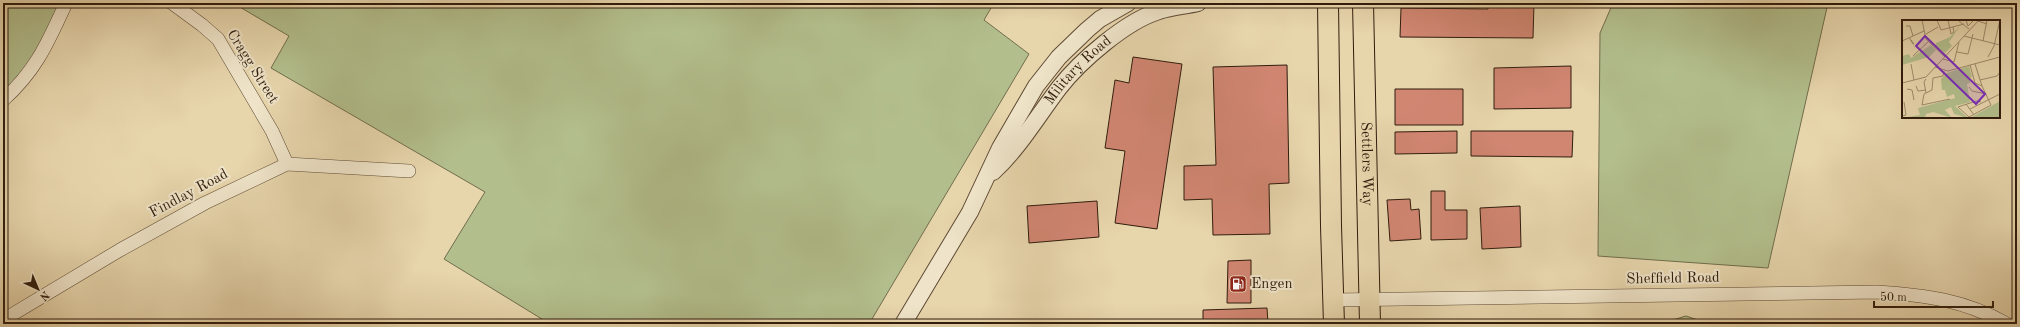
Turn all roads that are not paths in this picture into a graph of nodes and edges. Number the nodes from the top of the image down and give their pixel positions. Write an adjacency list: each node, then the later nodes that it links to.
1 (66, 3): 7 (street)
2 (172, 3): 8 (street, Cragg Street)
3 (1128, 3): 10 (street, Military Road)
4 (1198, 3): 10 (street, Military Road)
5 (1328, 3): 12 (main road)
6 (1362, 3): 11 (main road, Settlers Way)
7 (3, 100)
8 (287, 164): 9 (street, Findlay Road); 13 (street, Findlay Road)
9 (410, 171)
10 (987, 178): 14 (street, Military Road)
11 (1370, 299): 12 (street, Sheffield Road); 16 (main road, Settlers Way); 17 (street, Sheffield Road)
12 (1334, 300): 15 (main road)
13 (3, 320)
14 (903, 324)
15 (1334, 324)
16 (1370, 324)
17 (2007, 324)

